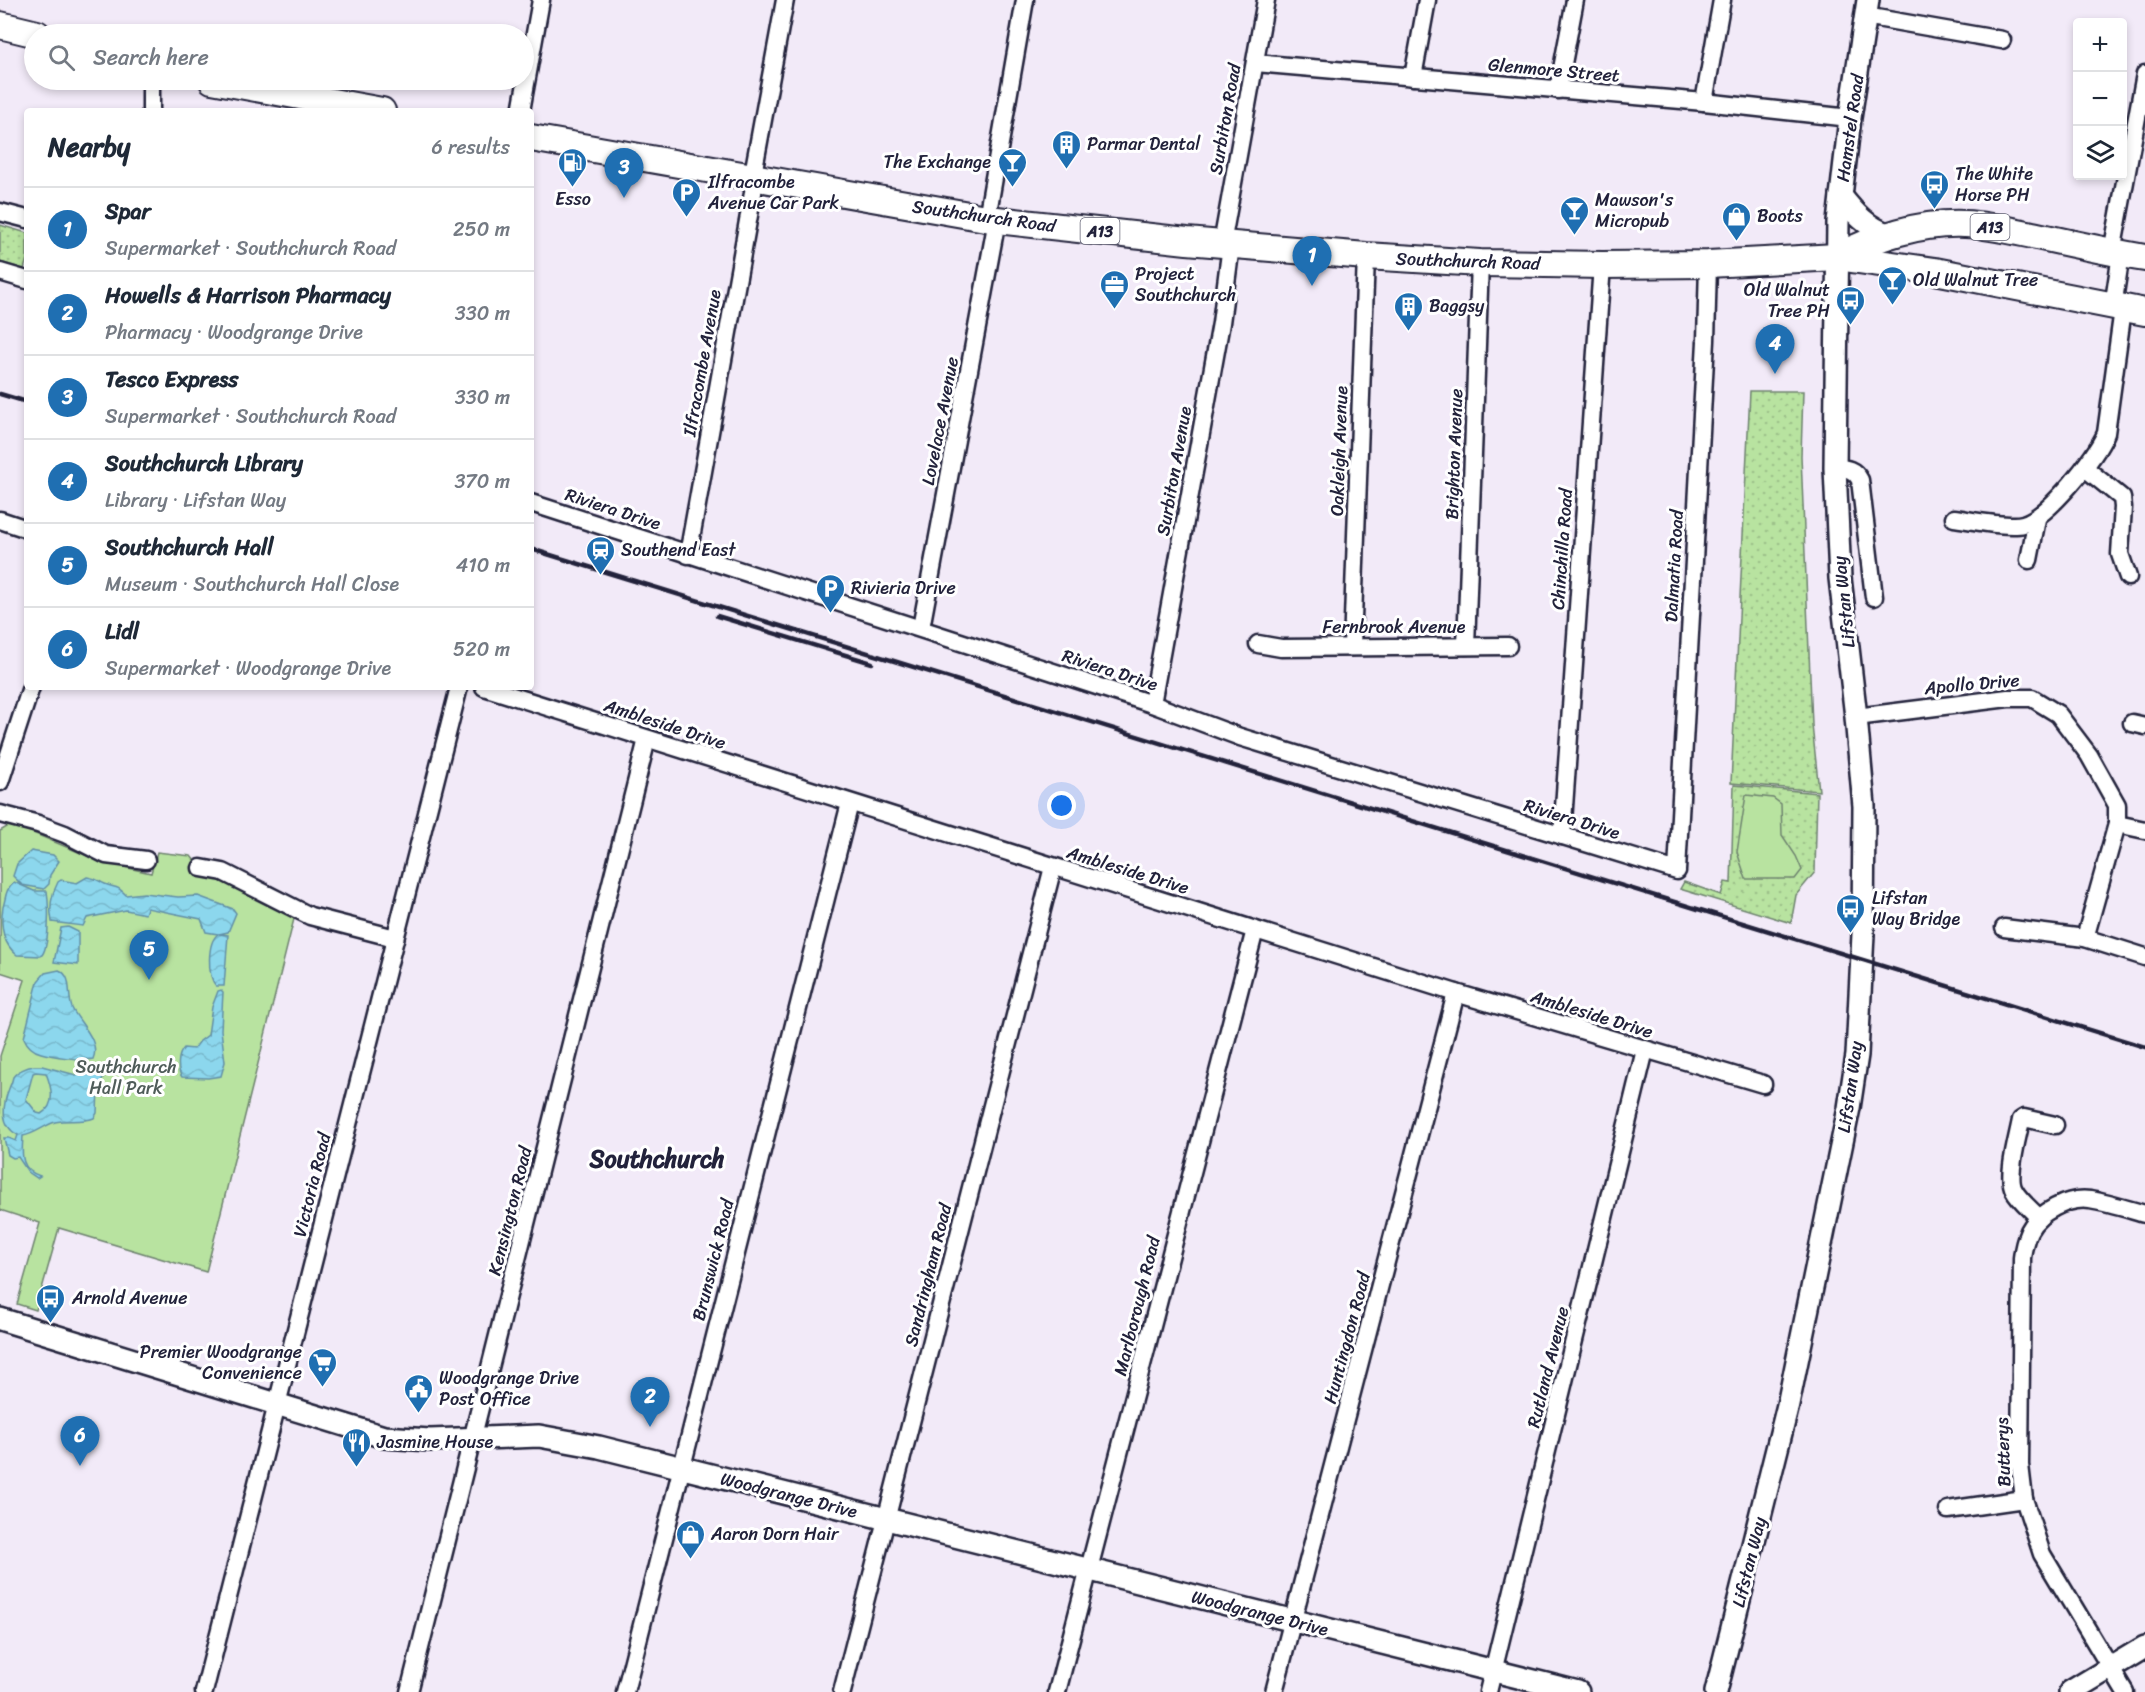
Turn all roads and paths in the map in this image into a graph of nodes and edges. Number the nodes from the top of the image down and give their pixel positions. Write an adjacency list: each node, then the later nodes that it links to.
1 (541, 0): 11 (street)
2 (785, 0): 26 (street, Ilfracombe Avenue)
3 (1025, 0): 30 (street, Lovelace Avenue)
4 (1266, 0): 13 (street, Surbiton Road)
5 (1427, 0): 15 (street)
6 (1575, 0): 19 (street)
7 (1722, 0): 20 (street)
8 (1866, 8): 12 (street); 24 (street, Hamstel Road)
9 (0, 25): 10 (main road)
10 (24, 31)
11 (534, 39)
12 (2002, 40)
13 (1255, 63): 15 (street, Glenmore Street); 32 (street, Surbiton Road)
14 (2145, 74): 33 (street)
15 (1413, 77): 19 (street, Glenmore Street)
16 (151, 90): 21 (street)
17 (267, 90): 22 (main road)
18 (525, 90): 23 (street)
19 (1558, 90): 20 (street, Glenmore Street)
20 (1704, 102): 24 (street, Glenmore Street)
21 (151, 108)
22 (366, 108)
23 (522, 108)
24 (1850, 118): 27 (street, Hamstel Road)
25 (534, 139): 26 (main road, Southchurch Road / A13)
26 (754, 178): 30 (main road, Southchurch Road / A13); 49 (street, Ilfracombe Avenue)
27 (1841, 196): 31 (street); 35 (street, Hamstel Road)
28 (0, 212): 29 (street)
29 (24, 218)
30 (992, 219): 32 (main road, Southchurch Road / A13); 53 (street, Lovelace Avenue)
31 (1889, 235): 33 (main road, A13); 35 (main road, A13)
32 (1227, 245): 34 (main road, Southchurch Road / A13); 61 (street, Surbiton Avenue)
33 (2126, 255): 41 (street)
34 (1366, 256): 36 (main road, Southchurch Road / A13); 57 (street, Oakleigh Avenue)
35 (1837, 257): 37 (main road, Southchurch Road / A13); 41 (main road, A13); 42 (street, Lifstan Way)
36 (1480, 263): 38 (main road, Southchurch Road / A13); 55 (street, Brighton Avenue)
37 (1708, 264): 38 (main road, Southchurch Road / A13); 73 (street, Dalmatia Road)
38 (1602, 265): 69 (street, Chinchilla Road)
39 (0, 272): 40 (street)
40 (24, 279)
41 (2127, 309): 43 (street)
42 (1835, 468): 52 (street, Lifstan Way); 62 (street, Lifstan Way)
43 (2085, 468): 46 (street); 51 (street)
44 (534, 504): 49 (street, Riviera Drive)
45 (1954, 518): 46 (street)
46 (2037, 519): 50 (street)
47 (0, 520): 48 (street)
48 (24, 528)
49 (688, 555): 53 (street, Riviera Drive)
50 (2029, 560)
51 (2128, 577)
52 (1874, 597)
53 (921, 628): 61 (street, Riviera Drive)
54 (1258, 644): 57 (street, Fernbrook Avenue)
55 (1466, 646): 56 (street, Fernbrook Avenue); 57 (street, Fernbrook Avenue)
56 (1508, 646)
57 (1352, 647)
58 (30, 690): 64 (street)
59 (458, 690): 76 (street, Victoria Road)
60 (493, 690): 63 (street, Ambleside Drive)
61 (1152, 704): 69 (street, Riviera Drive)
62 (1856, 717): 67 (street, Apollo Drive); 105 (street, Lifstan Way)
63 (647, 739): 65 (street, Ambleside Drive); 87 (street, Kensington Road)
64 (0, 782)
65 (850, 803): 71 (street, Ambleside Drive); 88 (street, Brunswick Road)
66 (0, 814): 70 (street)
67 (2116, 824): 68 (street); 77 (street, Apollo Drive)
68 (2145, 830)
69 (1562, 836): 73 (street, Riviera Drive)
70 (146, 860)
71 (1053, 867): 75 (street, Ambleside Drive); 91 (street, Sandringham Road)
72 (201, 868): 76 (street)
73 (1677, 871)
74 (2004, 928): 77 (street)
75 (1255, 930): 79 (street, Ambleside Drive); 92 (street, Marlborough Road)
76 (395, 938): 86 (street, Victoria Road)
77 (2085, 938): 78 (street)
78 (2145, 957)
79 (1456, 993): 80 (street, Ambleside Drive); 93 (street, Huntingdon Road)
80 (1645, 1050): 81 (street, Ambleside Drive); 96 (street, Rutland Avenue)
81 (1762, 1084)
82 (2055, 1125): 84 (street)
83 (2145, 1214): 84 (street)
84 (2039, 1218): 89 (street, Butterys)
85 (0, 1319): 86 (street, Woodgrange Drive)
86 (277, 1405): 87 (street, Woodgrange Drive); 97 (street, Victoria Road)
87 (474, 1438): 88 (street, Woodgrange Drive); 98 (street, Kensington Road)
88 (681, 1467): 91 (street, Woodgrange Drive); 99 (street, Brunswick Road)
89 (2024, 1499): 90 (street); 95 (street, Butterys)
90 (1948, 1510)
91 (885, 1519): 92 (street, Woodgrange Drive); 100 (street, Sandringham Road)
92 (1089, 1570): 93 (street, Woodgrange Drive); 101 (street, Marlborough Road)
93 (1292, 1621): 96 (street, Woodgrange Drive); 102 (street, Huntingdon Road)
94 (2145, 1647): 95 (street)
95 (2110, 1668): 106 (street); 107 (street, Butterys)
96 (1493, 1671): 103 (street, Rutland Avenue); 104 (street, Woodgrange Drive)
97 (204, 1692)
98 (409, 1692)
99 (625, 1692)
100 (842, 1692)
101 (1057, 1692)
102 (1274, 1692)
103 (1488, 1692)
104 (1578, 1692)
105 (1716, 1692)
106 (2070, 1692)
107 (2126, 1692)

